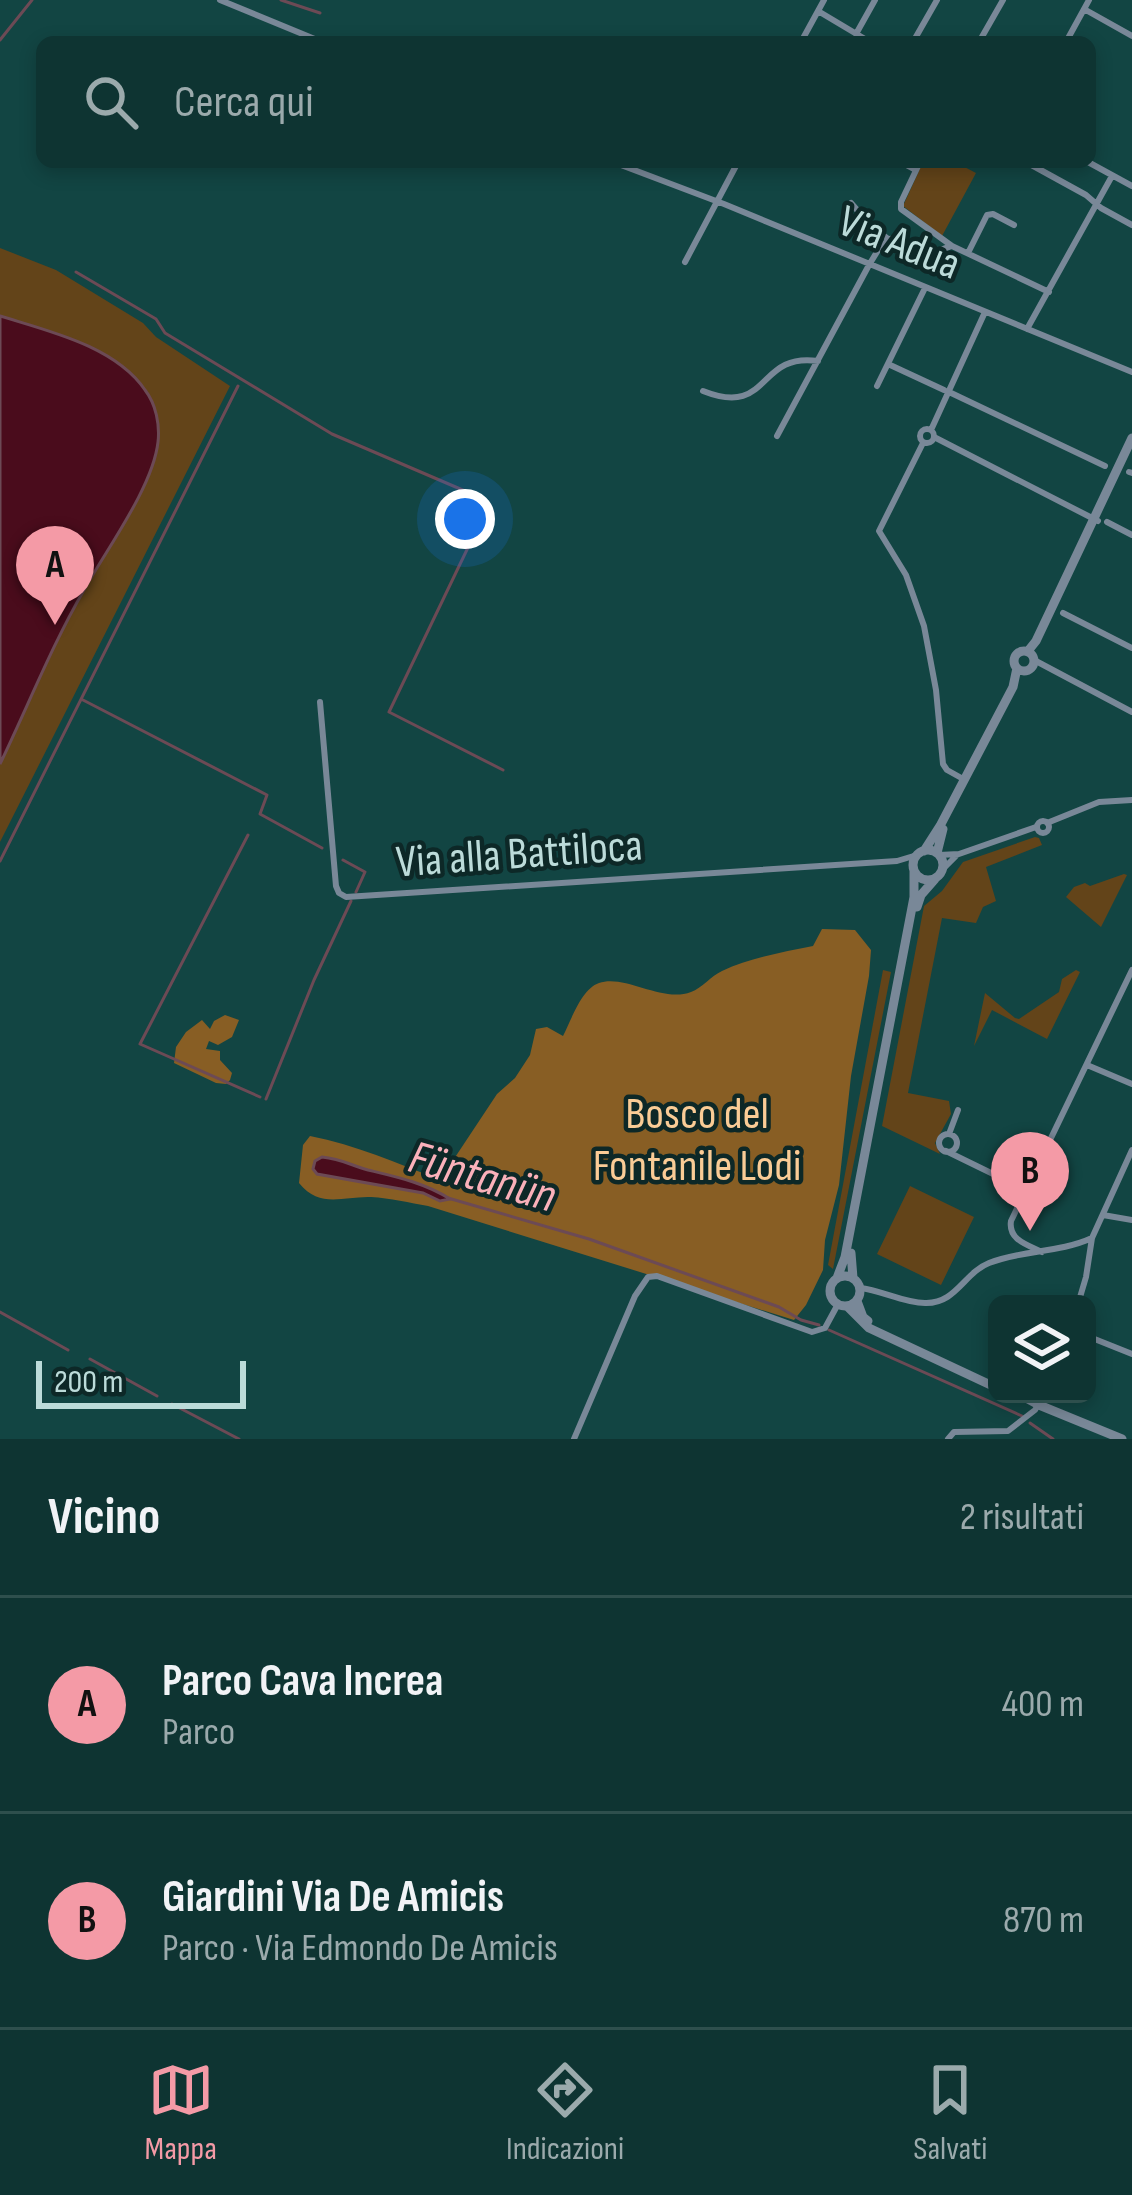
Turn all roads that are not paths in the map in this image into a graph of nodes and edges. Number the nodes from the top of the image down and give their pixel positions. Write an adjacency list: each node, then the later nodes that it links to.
1 (220, 0): 10 (street)
2 (824, 0): 8 (street)
3 (874, 0): 9 (street)
4 (937, 0): 13 (street)
5 (1003, 0): 14 (street)
6 (1089, 0): 7 (street)
7 (1084, 9): 15 (street); 16 (street)
8 (818, 11): 9 (street); 11 (street)
9 (856, 34): 12 (street)
10 (307, 36)
11 (805, 36)
12 (860, 36)
13 (916, 36)
14 (982, 36)
15 (1069, 36)
16 (1132, 36)
17 (1096, 167): 22 (street)
18 (628, 168): 24 (street, Via Adua)
19 (735, 168): 24 (street)
20 (917, 168): 30 (street)
21 (1037, 168): 26 (street)
22 (1112, 176): 23 (street); 26 (street)
23 (1132, 186)
24 (718, 202): 32 (street); 33 (street, Via Adua)
25 (851, 202): 29 (street)
26 (1097, 205): 28 (street); 35 (street)
27 (1013, 225): 31 (street)
28 (1132, 225)
29 (890, 239): 30 (street); 33 (street)
30 (952, 246): 31 (street)
31 (968, 253): 35 (street)
32 (685, 262)
33 (869, 265): 34 (street, Via Adua); 38 (street)
34 (925, 288): 36 (street, Via Adua); 39 (street)
35 (1049, 292): 37 (street)
36 (985, 311): 37 (street, Via Adua); 42 (street)
37 (1027, 328): 40 (street, Via Adua)
38 (818, 361): 43 (street); 45 (street)
39 (888, 364): 41 (street); 42 (street)
40 (1132, 372)
41 (878, 386)
42 (946, 391): 44 (street); 48 (street)
43 (703, 392)
44 (933, 434): 49 (street); 56 (street)
45 (777, 436)
46 (1132, 438): 49 (street)
47 (1132, 449): 49 (street)
48 (1105, 466)
49 (1099, 521): 50 (street); 53 (street)
50 (1132, 535)
51 (1063, 613): 52 (street)
52 (1132, 648)
53 (1029, 662): 55 (street); 56 (street)
54 (320, 702): 61 (street, Via alla Battiloca)
55 (1132, 712)
56 (966, 781): 58 (street); 59 (street)
57 (1132, 800): 60 (street)
58 (921, 853): 59 (street); 61 (street, Via alla Battiloca); 63 (street)
59 (938, 854): 60 (street); 62 (street)
60 (958, 854): 62 (street)
61 (897, 861): 63 (street)
62 (943, 869): 64 (street)
63 (914, 870): 64 (street); 77 (street)
64 (935, 879): 78 (street)
65 (1132, 970): 66 (street)
66 (1087, 1065): 67 (street); 72 (street)
67 (1132, 1084)
68 (958, 1110): 69 (street)
69 (950, 1134): 71 (street); 71 (street)
70 (1132, 1150): 73 (street)
71 (957, 1152): 72 (street)
72 (1026, 1190): 76 (street)
73 (1103, 1215): 74 (street); 75 (street)
74 (1132, 1220)
75 (1092, 1238): 76 (street); 80 (street)
76 (1042, 1252): 79 (street)
77 (837, 1277): 78 (street); 81 (street)
78 (853, 1277): 79 (street)
79 (860, 1288): 81 (street)
80 (1081, 1295)
81 (847, 1304): 84 (street); 88 (street)
82 (1096, 1340): 83 (street)
83 (1132, 1354)
84 (988, 1382)
85 (1039, 1403): 89 (street)
86 (1047, 1403): 90 (street)
87 (1048, 1403): 91 (street)
88 (574, 1439)
89 (948, 1439)
90 (1110, 1439)
91 (1121, 1439)

